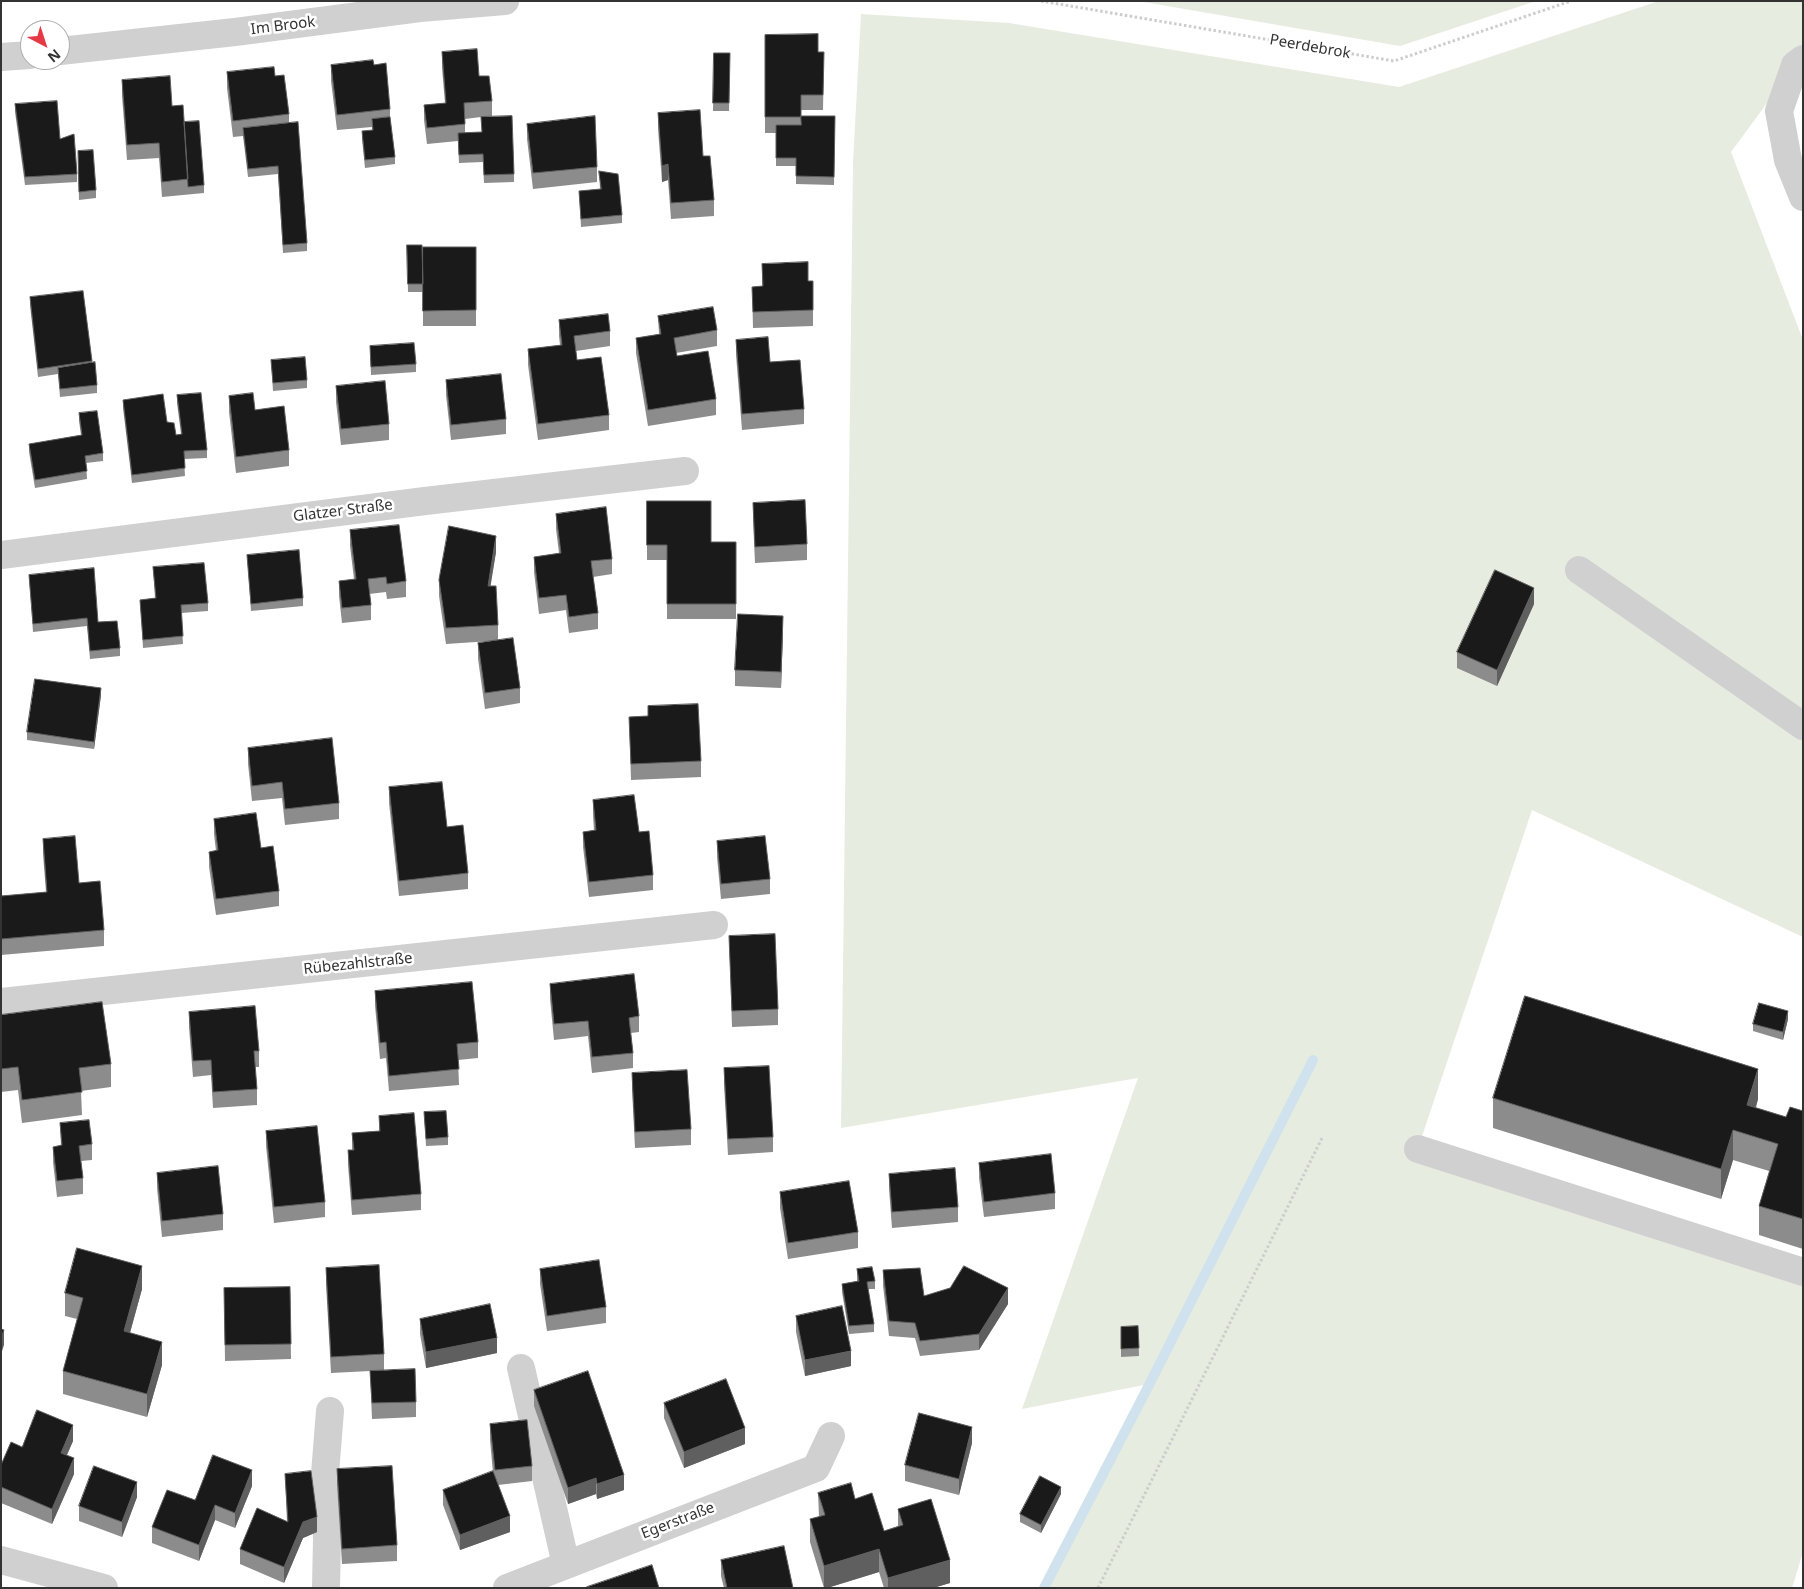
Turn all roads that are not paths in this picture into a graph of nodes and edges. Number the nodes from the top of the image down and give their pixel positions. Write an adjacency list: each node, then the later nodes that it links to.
1 (506, 1): 2 (street, Im Brook)
2 (70, 50)
3 (20, 56): 4 (street)
4 (1, 57)
5 (1803, 59): 6 (street)
6 (1803, 197)
7 (684, 471): 8 (street, Glatzer Straße)
8 (1, 555)
9 (1579, 570): 10 (street)
10 (1803, 726)
11 (714, 926): 12 (street, Rübezahlstraße)
12 (1, 1002)
13 (1418, 1149): 14 (street)
14 (1803, 1272)
15 (521, 1368): 19 (street)
16 (330, 1411): 21 (street)
17 (831, 1436): 19 (street, Egerstraße)
18 (1, 1560): 20 (street)
19 (566, 1565): 22 (street, Egerstraße)
20 (104, 1588)
21 (326, 1588)
22 (507, 1588)

